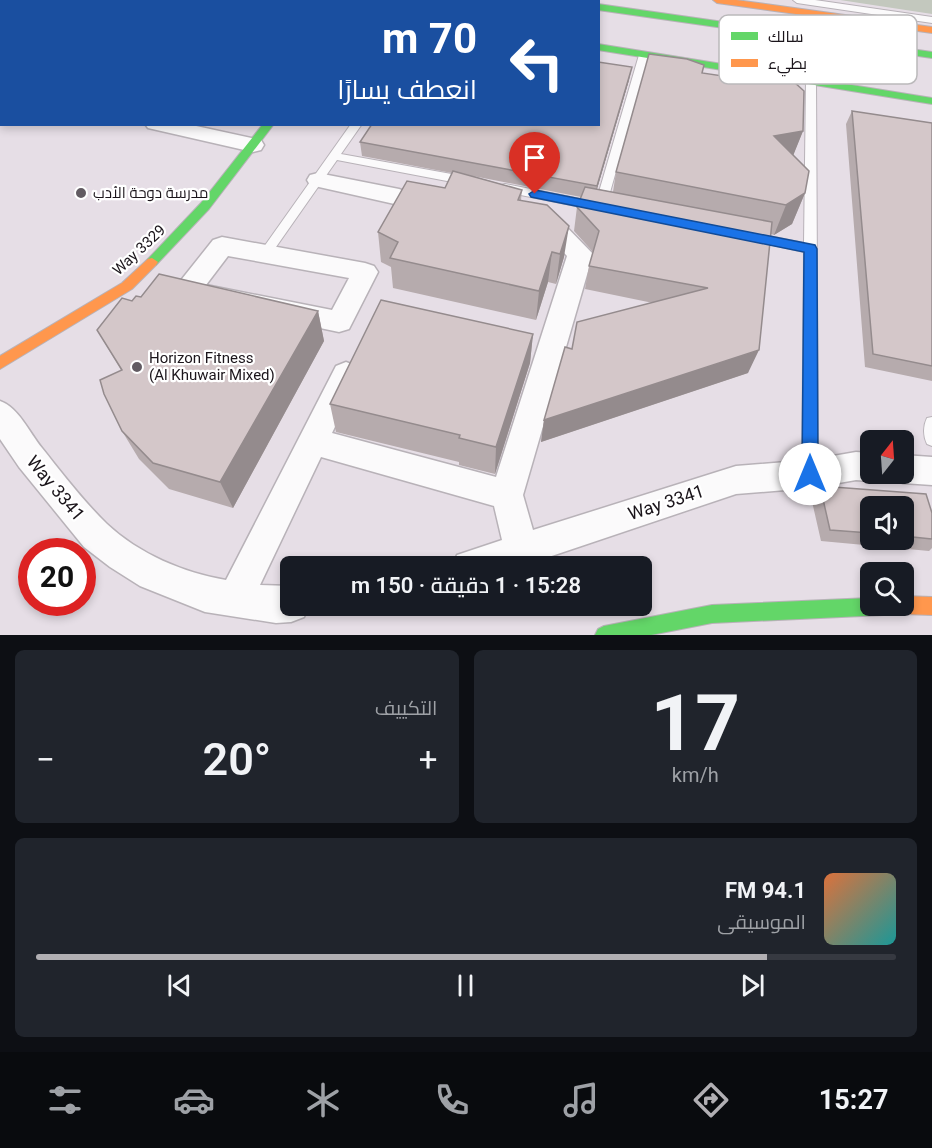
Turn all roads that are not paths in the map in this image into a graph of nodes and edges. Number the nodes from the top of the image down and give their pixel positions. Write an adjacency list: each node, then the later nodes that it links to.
1 (717, 0): 4 (main road)
2 (797, 0): 5 (lane)
3 (600, 7): 8 (main road)
4 (824, 15)
5 (898, 15)
6 (917, 18): 7 (lane)
7 (932, 20)
8 (719, 24)
9 (917, 28): 10 (main road)
10 (932, 30)
11 (600, 47): 13 (main road)
12 (917, 53): 14 (main road)
13 (644, 55): 15 (main road); 23 (lane)
14 (932, 55)
15 (719, 67)
16 (811, 84): 28 (lane)
17 (830, 84): 18 (main road)
18 (932, 100)
19 (164, 126): 22 (street)
20 (267, 126): 22 (main road, Way 3329)
21 (356, 126): 23 (lane)
22 (253, 145): 31 (main road, Way 3329)
23 (335, 156): 24 (lane)
24 (318, 180): 26 (street); 29 (lane)
25 (455, 192): 40 (street)
26 (399, 197)
27 (741, 235): 28 (lane)
28 (811, 249): 39 (lane)
29 (265, 254): 29 (street)
30 (359, 347): 35 (street)
31 (0, 363)
32 (0, 414): 43 (street, Way 3341)
33 (932, 423): 34 (lane)
34 (932, 439)
35 (314, 441): 40 (street); 43 (street)
36 (860, 466): 39 (street, Way 3341)
37 (914, 470): 38 (street)
38 (932, 471)
39 (810, 474): 41 (street, Way 3341)
40 (507, 495): 41 (street)
41 (522, 550): 42 (street, Way 3341)
42 (503, 556)
43 (235, 599): 44 (street, Way 3341)
44 (280, 605)
45 (914, 605): 46 (main road)
46 (932, 606)
47 (860, 607): 48 (main road)
48 (604, 635)

